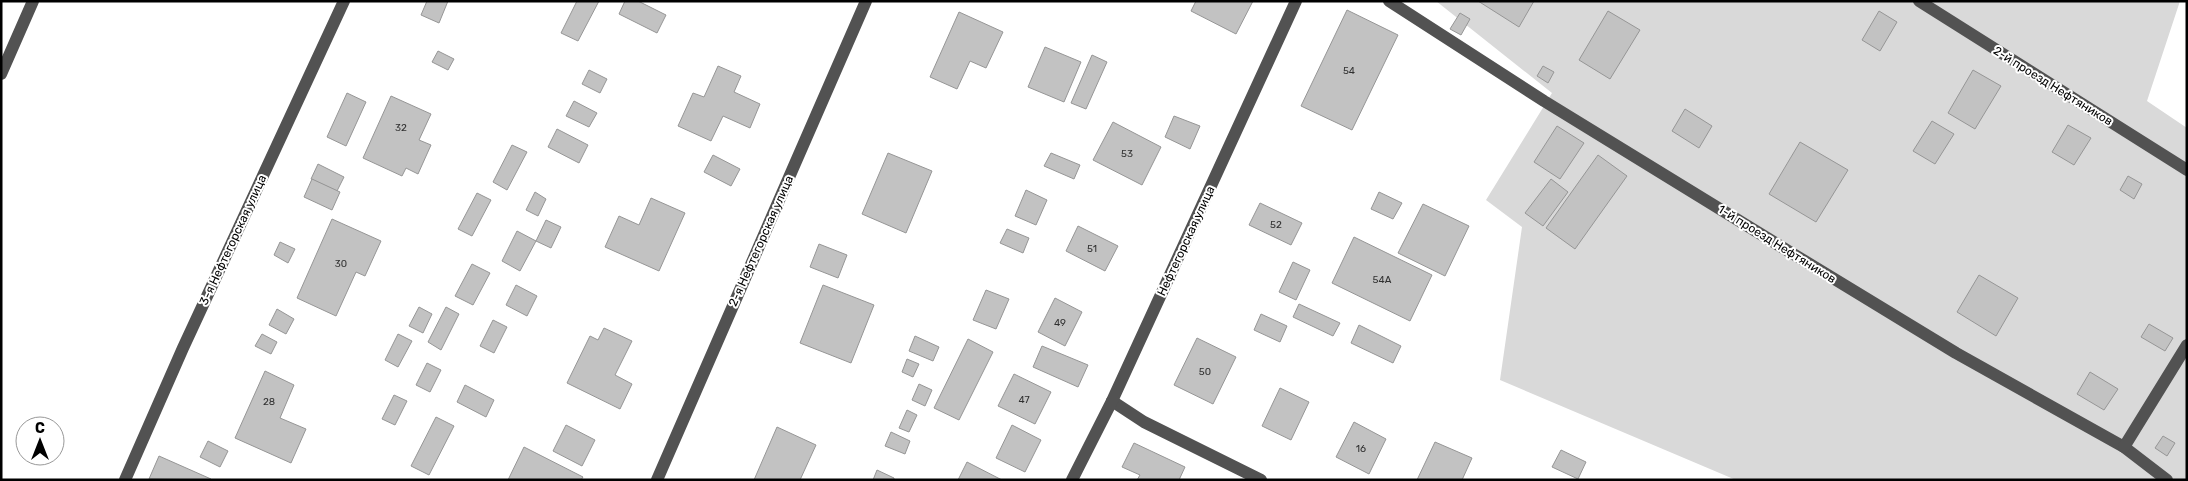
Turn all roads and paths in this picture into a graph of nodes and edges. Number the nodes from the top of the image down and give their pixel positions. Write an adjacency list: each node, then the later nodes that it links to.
1 (33, 1): 7 (street)
2 (344, 1): 12 (street, 3-я Нефтегорская улица)
3 (866, 1): 13 (street, 2-я Нефтегорская улица)
4 (1296, 1): 10 (street, Нефтегорская улица)
5 (1389, 1): 11 (street, 1-й проезд Нефтяников)
6 (1919, 1): 8 (street, 2-й проезд Нефтяников)
7 (1, 74)
8 (2187, 170)
9 (2187, 345): 11 (street)
10 (1112, 401): 14 (street, Нефтегорская улица); 15 (street)
11 (2124, 447): 16 (street, 1-й проезд Нефтяников)
12 (125, 480)
13 (657, 480)
14 (1072, 480)
15 (1261, 480)
16 (2167, 480)

